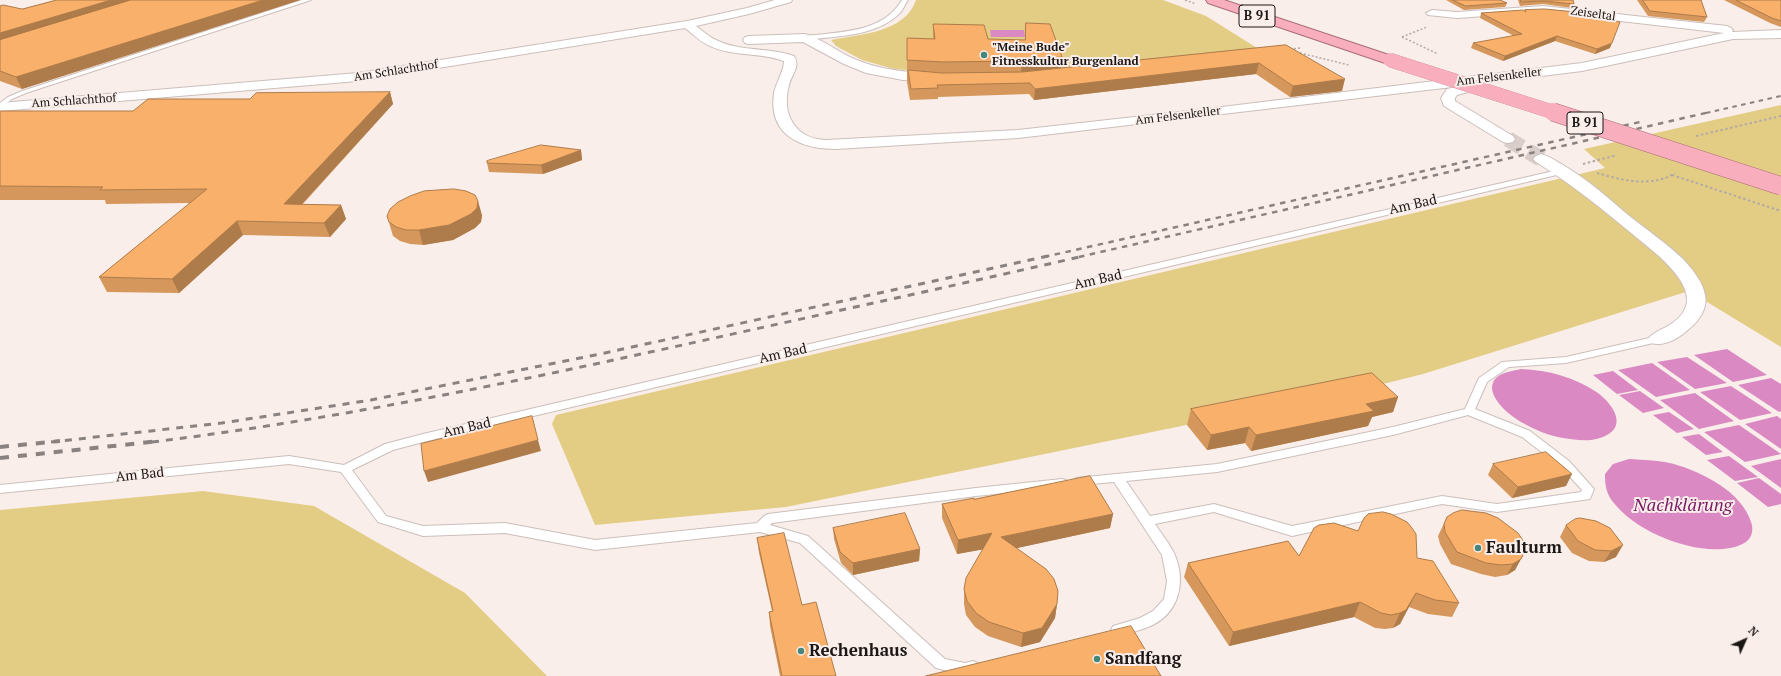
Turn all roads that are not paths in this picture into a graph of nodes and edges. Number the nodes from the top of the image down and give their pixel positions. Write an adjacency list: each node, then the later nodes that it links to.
1 (308, 0): 15 (lane)
2 (787, 0): 7 (street, Am Schlachthof)
3 (905, 0): 10 (lane)
4 (1212, 0): 12 (highway, B 91)
5 (1234, 0): 12 (highway, B 91)
6 (1432, 13): 8 (street, Zeiseltal)
7 (687, 24): 11 (street, Am Felsenkeller); 15 (street, Am Schlachthof)
8 (1753, 34): 9 (street); 13 (street, Am Felsenkeller)
9 (1781, 34)
10 (805, 38): 11 (street); 14 (street)
11 (712, 43): 13 (street, Am Felsenkeller)
12 (1396, 58): 19 (highway, B 91); 20 (highway, B 91, bridge)
13 (1527, 74): 16 (street)
14 (950, 79)
15 (0, 107)
16 (1508, 139)
17 (1541, 159): 18 (street)
18 (1562, 171): 21 (street); 23 (lane, Am Bad)
19 (1781, 175)
20 (1781, 186)
21 (1658, 339): 22 (lane)
22 (1469, 411): 24 (lane); 26 (lane)
23 (345, 469): 25 (lane, Am Bad); 27 (lane)
24 (1117, 478): 26 (lane); 27 (lane)
25 (0, 489)
26 (1147, 521): 28 (lane)
27 (760, 527): 29 (lane)
28 (1108, 633)
29 (988, 663)

